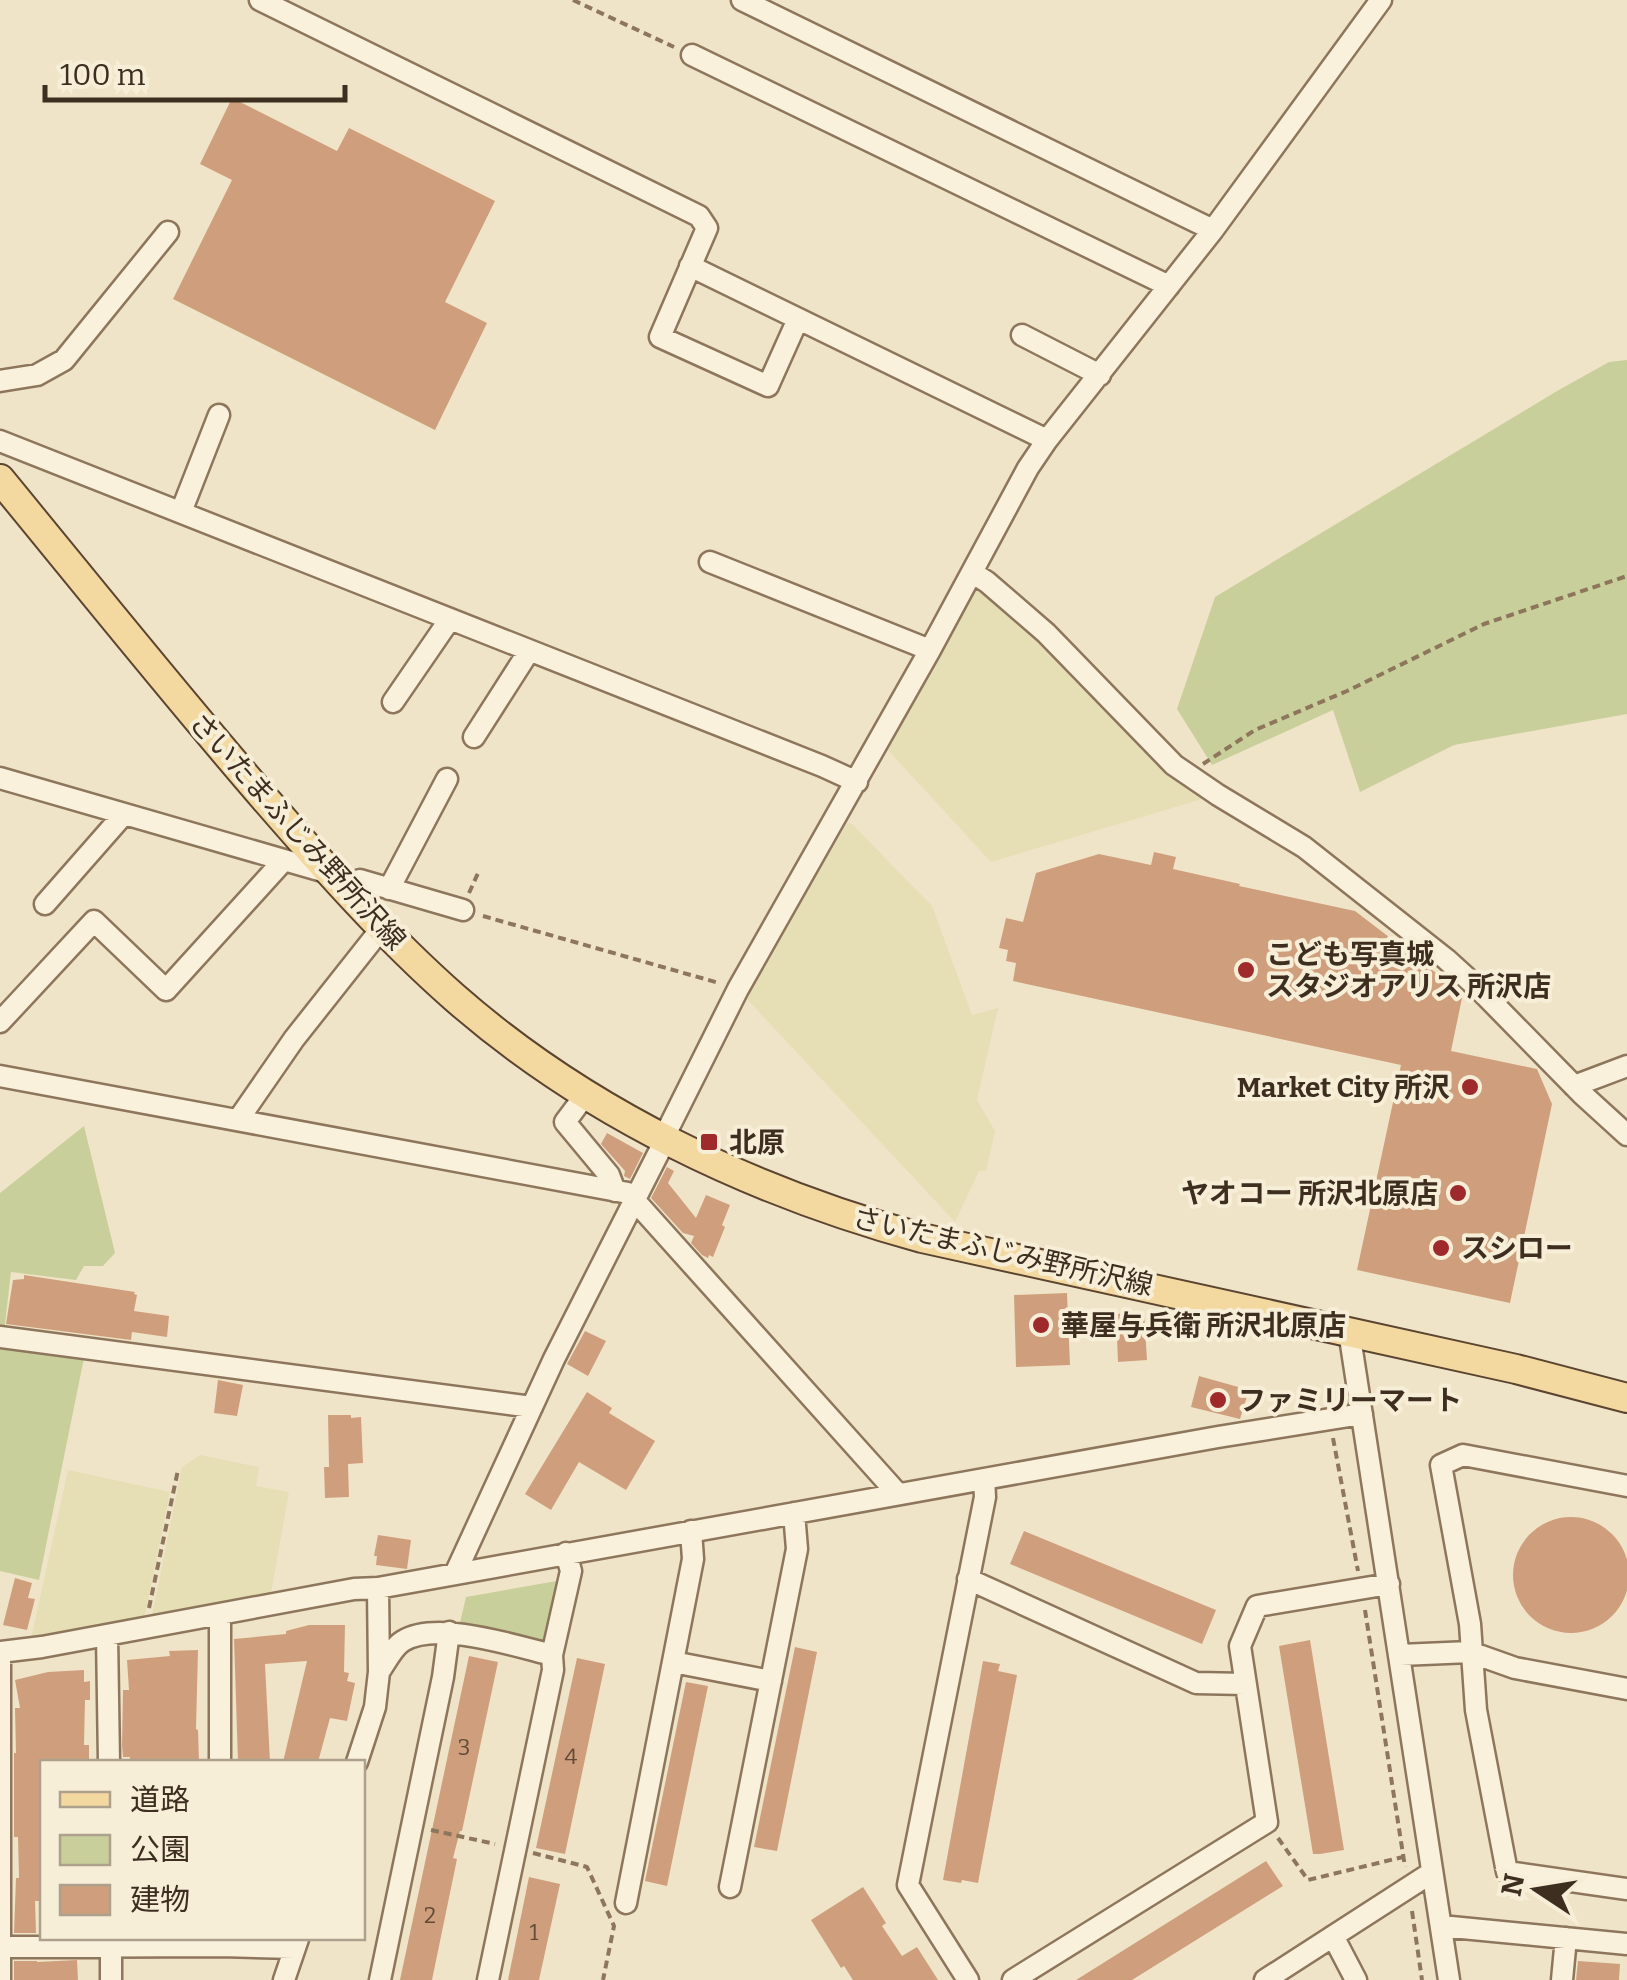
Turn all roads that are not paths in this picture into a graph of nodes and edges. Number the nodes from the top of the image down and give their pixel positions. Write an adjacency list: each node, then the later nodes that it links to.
1 (260, 0): 7 (street)
2 (742, 0): 5 (street)
3 (1381, 0): 5 (street)
4 (692, 55): 8 (street)
5 (1214, 230): 8 (street)
6 (168, 232): 12 (street)
7 (690, 266): 9 (street); 9 (street)
8 (1169, 286): 11 (street)
9 (798, 319): 14 (street)
10 (1022, 335): 11 (street)
11 (1100, 375): 14 (street)
12 (0, 382)
13 (219, 415): 17 (street)
14 (1047, 440): 19 (street)
15 (0, 441): 17 (street)
16 (0, 479): 30 (main road, さいたまふじみ野所沢線)
17 (181, 512): 20 (street)
18 (710, 562): 21 (street)
19 (974, 572): 21 (street); 38 (street)
20 (450, 619): 22 (street); 23 (street)
21 (930, 650): 27 (street)
22 (530, 651): 24 (street); 27 (street)
23 (393, 702)
24 (474, 737)
25 (0, 778): 28 (street)
26 (446, 779): 31 (street)
27 (857, 782): 42 (street)
28 (124, 814): 29 (street); 32 (street)
29 (284, 860): 30 (street); 35 (street)
30 (337, 881): 31 (street); 34 (main road, さいたまふじみ野所沢線)
31 (389, 889): 33 (street)
32 (45, 904)
33 (462, 910)
34 (381, 929): 39 (main road, さいたまふじみ野所沢線); 40 (street)
35 (0, 1022)
36 (1627, 1066): 38 (street)
37 (0, 1076): 40 (street)
38 (1574, 1086): 41 (street)
39 (586, 1094): 42 (main road, さいたまふじみ野所沢線); 43 (street)
40 (238, 1120): 43 (street)
41 (1627, 1135)
42 (664, 1137): 43 (street); 44 (main road, さいたまふじみ野所沢線)
43 (625, 1196): 47 (street); 51 (street)
44 (1349, 1331): 46 (main road, さいたまふじみ野所沢線); 48 (street)
45 (0, 1337): 47 (street)
46 (1627, 1398)
47 (532, 1407): 55 (street)
48 (1362, 1414): 49 (street); 57 (street)
49 (984, 1479): 51 (street); 56 (street)
50 (1627, 1486): 62 (street)
51 (898, 1494): 52 (street)
52 (794, 1513): 53 (street); 68 (street)
53 (691, 1531): 54 (street); 66 (street)
54 (566, 1553): 55 (street); 63 (street)
55 (455, 1574): 58 (street)
56 (968, 1579): 69 (street); 91 (street)
57 (1389, 1584): 65 (street); 69 (street)
58 (378, 1588): 59 (street); 67 (street)
59 (220, 1614): 61 (street); 72 (street)
60 (448, 1632): 63 (street); 67 (street); 89 (street)
61 (107, 1635): 64 (street); 71 (street)
62 (1470, 1652): 65 (street); 70 (street); 76 (street)
63 (552, 1654): 90 (street)
64 (0, 1655): 85 (street)
65 (1400, 1655): 74 (street)
66 (673, 1662): 68 (street); 77 (street)
67 (378, 1672): 73 (street)
68 (771, 1681): 75 (street)
69 (1245, 1684): 92 (street)
70 (1627, 1689)
71 (109, 1760)
72 (220, 1760)
73 (358, 1760)
74 (1431, 1873): 78 (street); 79 (street)
75 (730, 1887)
76 (1627, 1889)
77 (626, 1903)
78 (1441, 1926): 80 (street); 95 (street)
79 (1333, 1936): 93 (street); 94 (street)
80 (1566, 1938): 84 (street); 96 (street)
81 (111, 1942): 82 (street); 85 (street); 87 (street)
82 (221, 1942): 83 (street)
83 (296, 1943): 88 (street)
84 (1627, 1944)
85 (0, 1947): 86 (street)
86 (0, 1980)
87 (111, 1980)
88 (284, 1980)
89 (380, 1980)
90 (488, 1980)
91 (968, 1980)
92 (1013, 1980)
93 (1264, 1980)
94 (1356, 1980)
95 (1450, 1980)
96 (1562, 1980)

